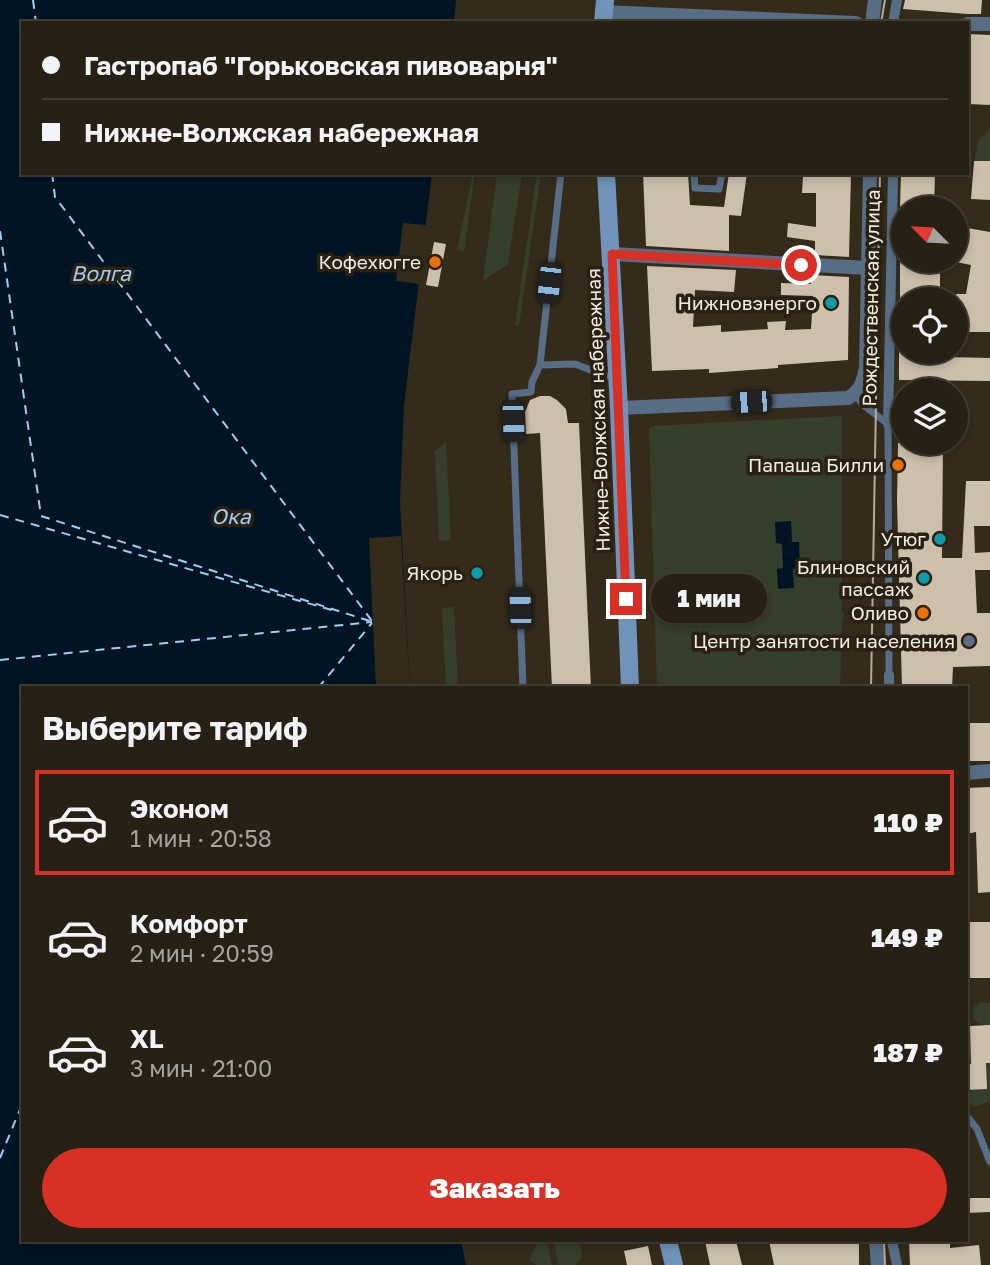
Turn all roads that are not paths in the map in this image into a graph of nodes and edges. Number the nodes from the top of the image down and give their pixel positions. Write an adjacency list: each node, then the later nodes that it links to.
1 (875, 0): 5 (street)
2 (897, 0): 6 (street)
3 (603, 12): 4 (street)
4 (810, 21)
5 (872, 21)
6 (893, 21)
7 (969, 24): 8 (street)
8 (990, 24)
9 (561, 175): 17 (lane)
10 (606, 175): 15 (main road, Нижне-Волжская набережная)
11 (694, 175): 12 (lane)
12 (722, 175)
13 (870, 175): 16 (street, Рождественская улица)
14 (893, 175): 21 (street, Рождественская улица)
15 (612, 254): 16 (street); 18 (main road, Нижне-Волжская набережная)
16 (869, 268): 19 (street, Рождественская улица)
17 (540, 365): 18 (lane); 23 (lane)
18 (618, 380): 20 (main road, Нижне-Волжская набережная)
19 (855, 393): 20 (street); 21 (lane, Рождественская улица)
20 (619, 408): 24 (main road, Нижне-Волжская набережная)
21 (888, 424): 22 (lane, Рождественская улица)
22 (889, 675): 25 (street, Рождественская улица)
23 (523, 686)
24 (629, 686)
25 (890, 686)
26 (990, 771): 27 (street)
27 (968, 773)
28 (968, 1118): 29 (lane)
29 (990, 1162)
30 (668, 1242): 33 (main road)
31 (876, 1242): 34 (street)
32 (892, 1242): 35 (street)
33 (674, 1265)
34 (878, 1265)
35 (897, 1265)

